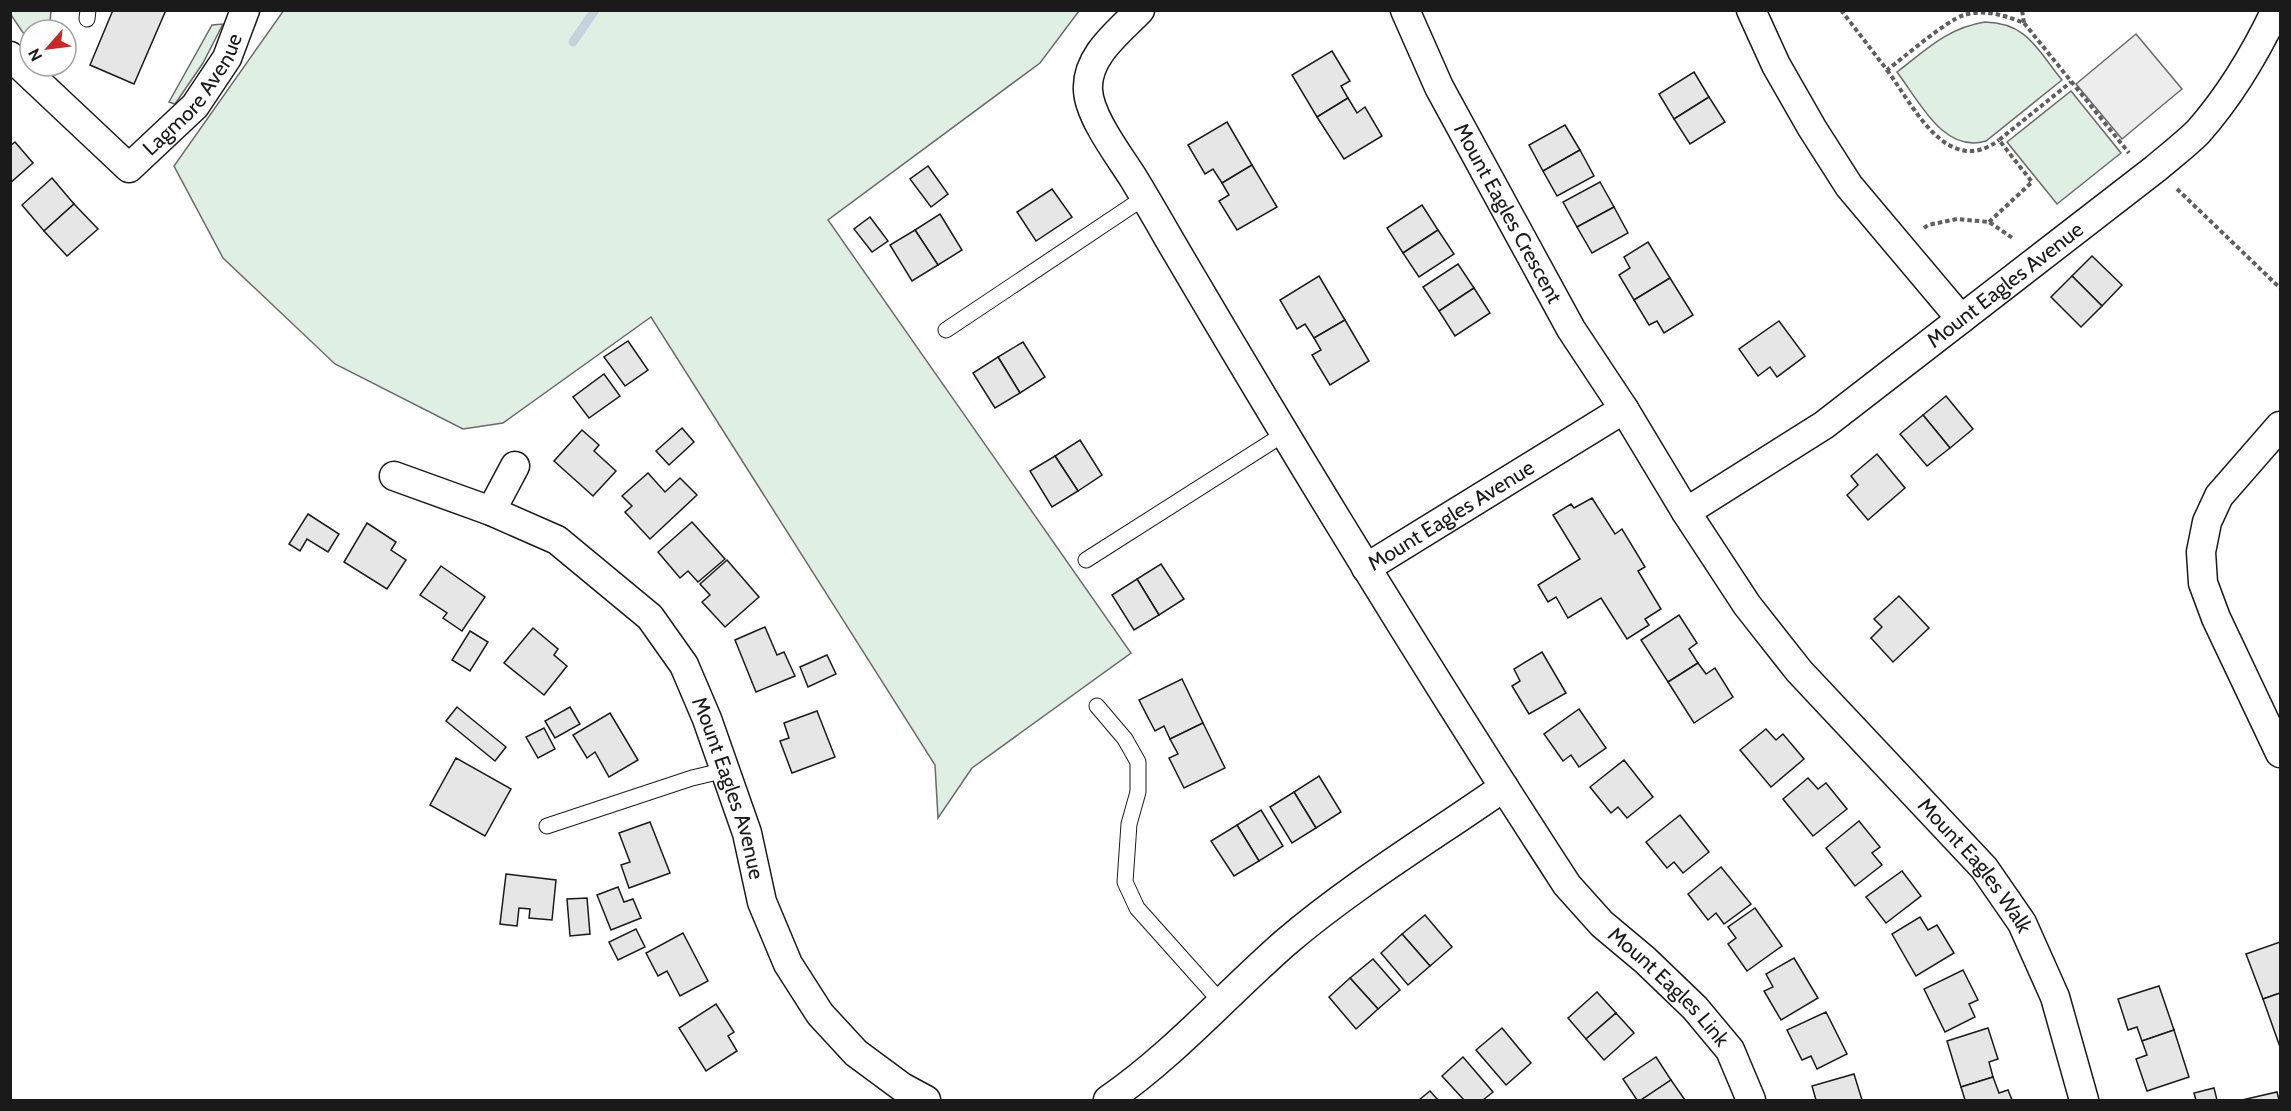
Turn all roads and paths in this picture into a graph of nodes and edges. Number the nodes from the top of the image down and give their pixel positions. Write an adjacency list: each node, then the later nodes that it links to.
1 (245, 10): 9 (street, Lagmore Avenue)
2 (1140, 10): 14 (street)
3 (1405, 10): 21 (street, Mount Eagles Crescent)
4 (1751, 10): 16 (street)
5 (1841, 10): 10 (path)
6 (2022, 10): 8 (path)
7 (2276, 10): 13 (street, Mount Eagles Avenue)
8 (2024, 23): 10 (path); 11 (path)
9 (10, 56)
10 (1887, 70): 12 (path)
11 (2071, 82): 12 (path); 13 (path)
12 (1999, 140): 15 (path)
13 (2156, 169): 17 (street, Mount Eagles Avenue); 18 (path)
14 (1145, 197): 20 (lane); 23 (street)
15 (1989, 222): 16 (path); 17 (path)
16 (1900, 247): 19 (street)
17 (2036, 260): 19 (street, Mount Eagles Avenue)
18 (2280, 288)
19 (1960, 319): 27 (street, Mount Eagles Avenue)
20 (946, 330)
21 (1624, 409): 27 (street); 29 (street, Mount Eagles Avenue)
22 (2280, 426): 31 (street)
23 (1284, 434): 28 (lane); 29 (street)
24 (515, 466): 26 (street)
25 (394, 476): 26 (street, Mount Eagles Avenue)
26 (491, 511): 32 (street, Mount Eagles Avenue)
27 (1686, 512): 40 (street, Mount Eagles Walk)
28 (1086, 560)
29 (1366, 568): 33 (street, Mount Eagles Avenue)
30 (1097, 706): 36 (lane)
31 (2280, 753)
32 (726, 770): 34 (lane); 37 (street, Mount Eagles Avenue)
33 (1504, 787): 35 (street, Mount Eagles Avenue); 36 (street)
34 (546, 826)
35 (1568, 885): 39 (street, Mount Eagles Link)
36 (1221, 1002): 38 (street)
37 (926, 1101)
38 (1108, 1101)
39 (1752, 1101)
40 (2084, 1101)

